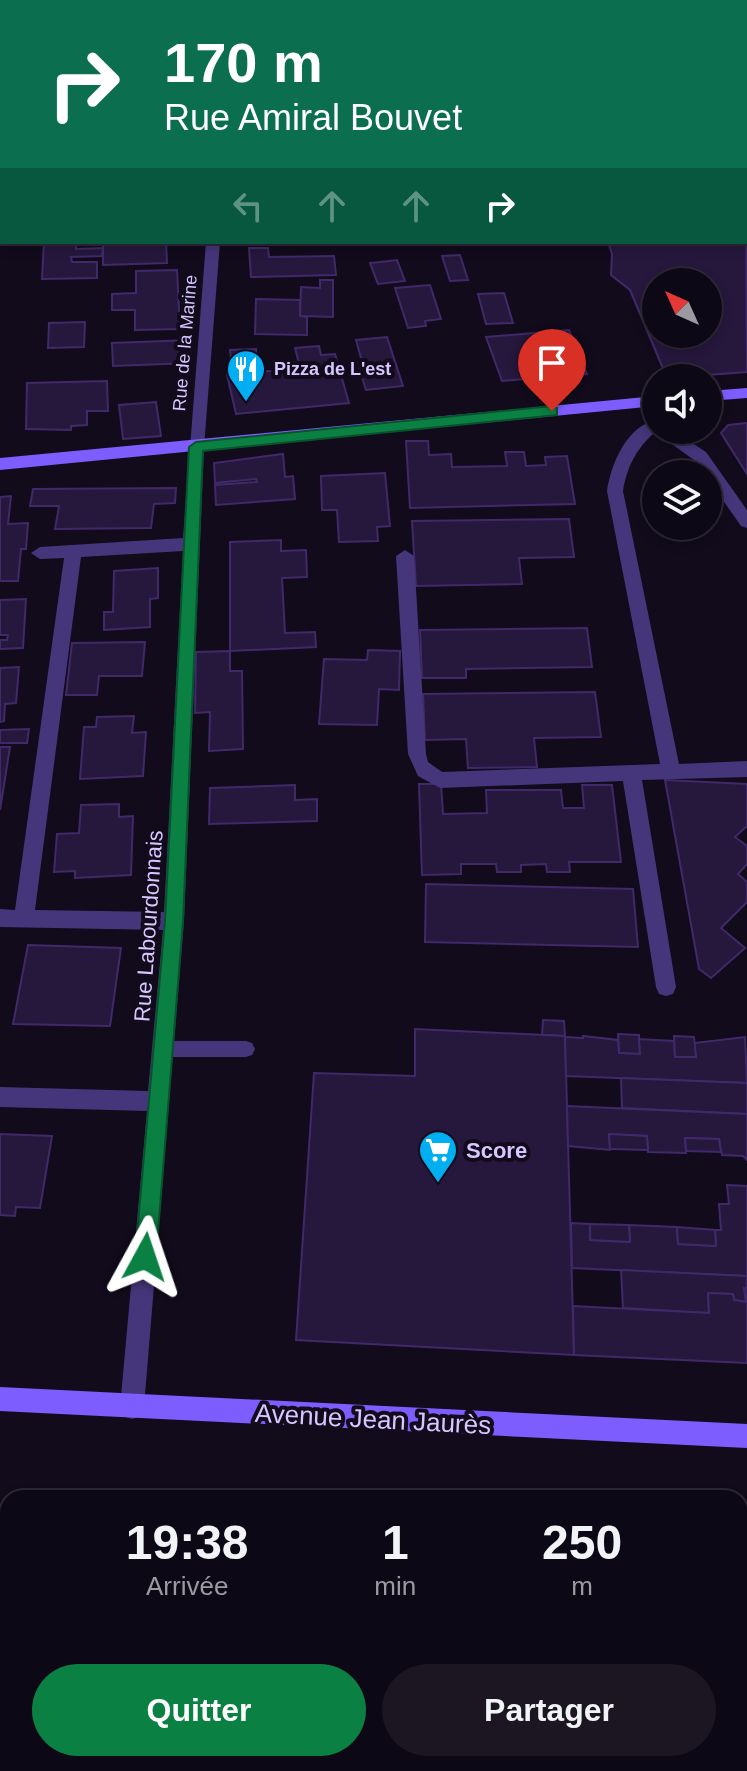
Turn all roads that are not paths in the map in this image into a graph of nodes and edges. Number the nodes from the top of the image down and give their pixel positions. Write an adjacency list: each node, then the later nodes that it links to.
1 (213, 244): 7 (street, Rue de la Marine)
2 (747, 393): 3 (main road)
3 (722, 395)
4 (642, 403): 7 (main road)
5 (642, 438): 15 (street)
6 (681, 444): 9 (street)
7 (196, 447): 8 (main road); 10 (street, Rue Labourdonnais)
8 (0, 464)
9 (747, 522)
10 (192, 544): 11 (street); 19 (street, Rue Labourdonnais)
11 (73, 552): 12 (street); 18 (street)
12 (40, 553)
13 (405, 556): 16 (street)
14 (747, 769): 15 (street)
15 (671, 771): 16 (street)
16 (631, 773): 20 (street)
17 (0, 918): 18 (street)
18 (24, 918): 19 (street)
19 (174, 921): 21 (street, Rue Labourdonnais)
20 (666, 987)
21 (163, 1049): 22 (lane); 24 (street, Rue Labourdonnais)
22 (246, 1049)
23 (0, 1097): 24 (street)
24 (159, 1101): 26 (street, Rue Labourdonnais)
25 (0, 1399): 26 (main road, Avenue Jean Jaurès)
26 (132, 1407): 27 (main road, Avenue Jean Jaurès)
27 (747, 1436)

